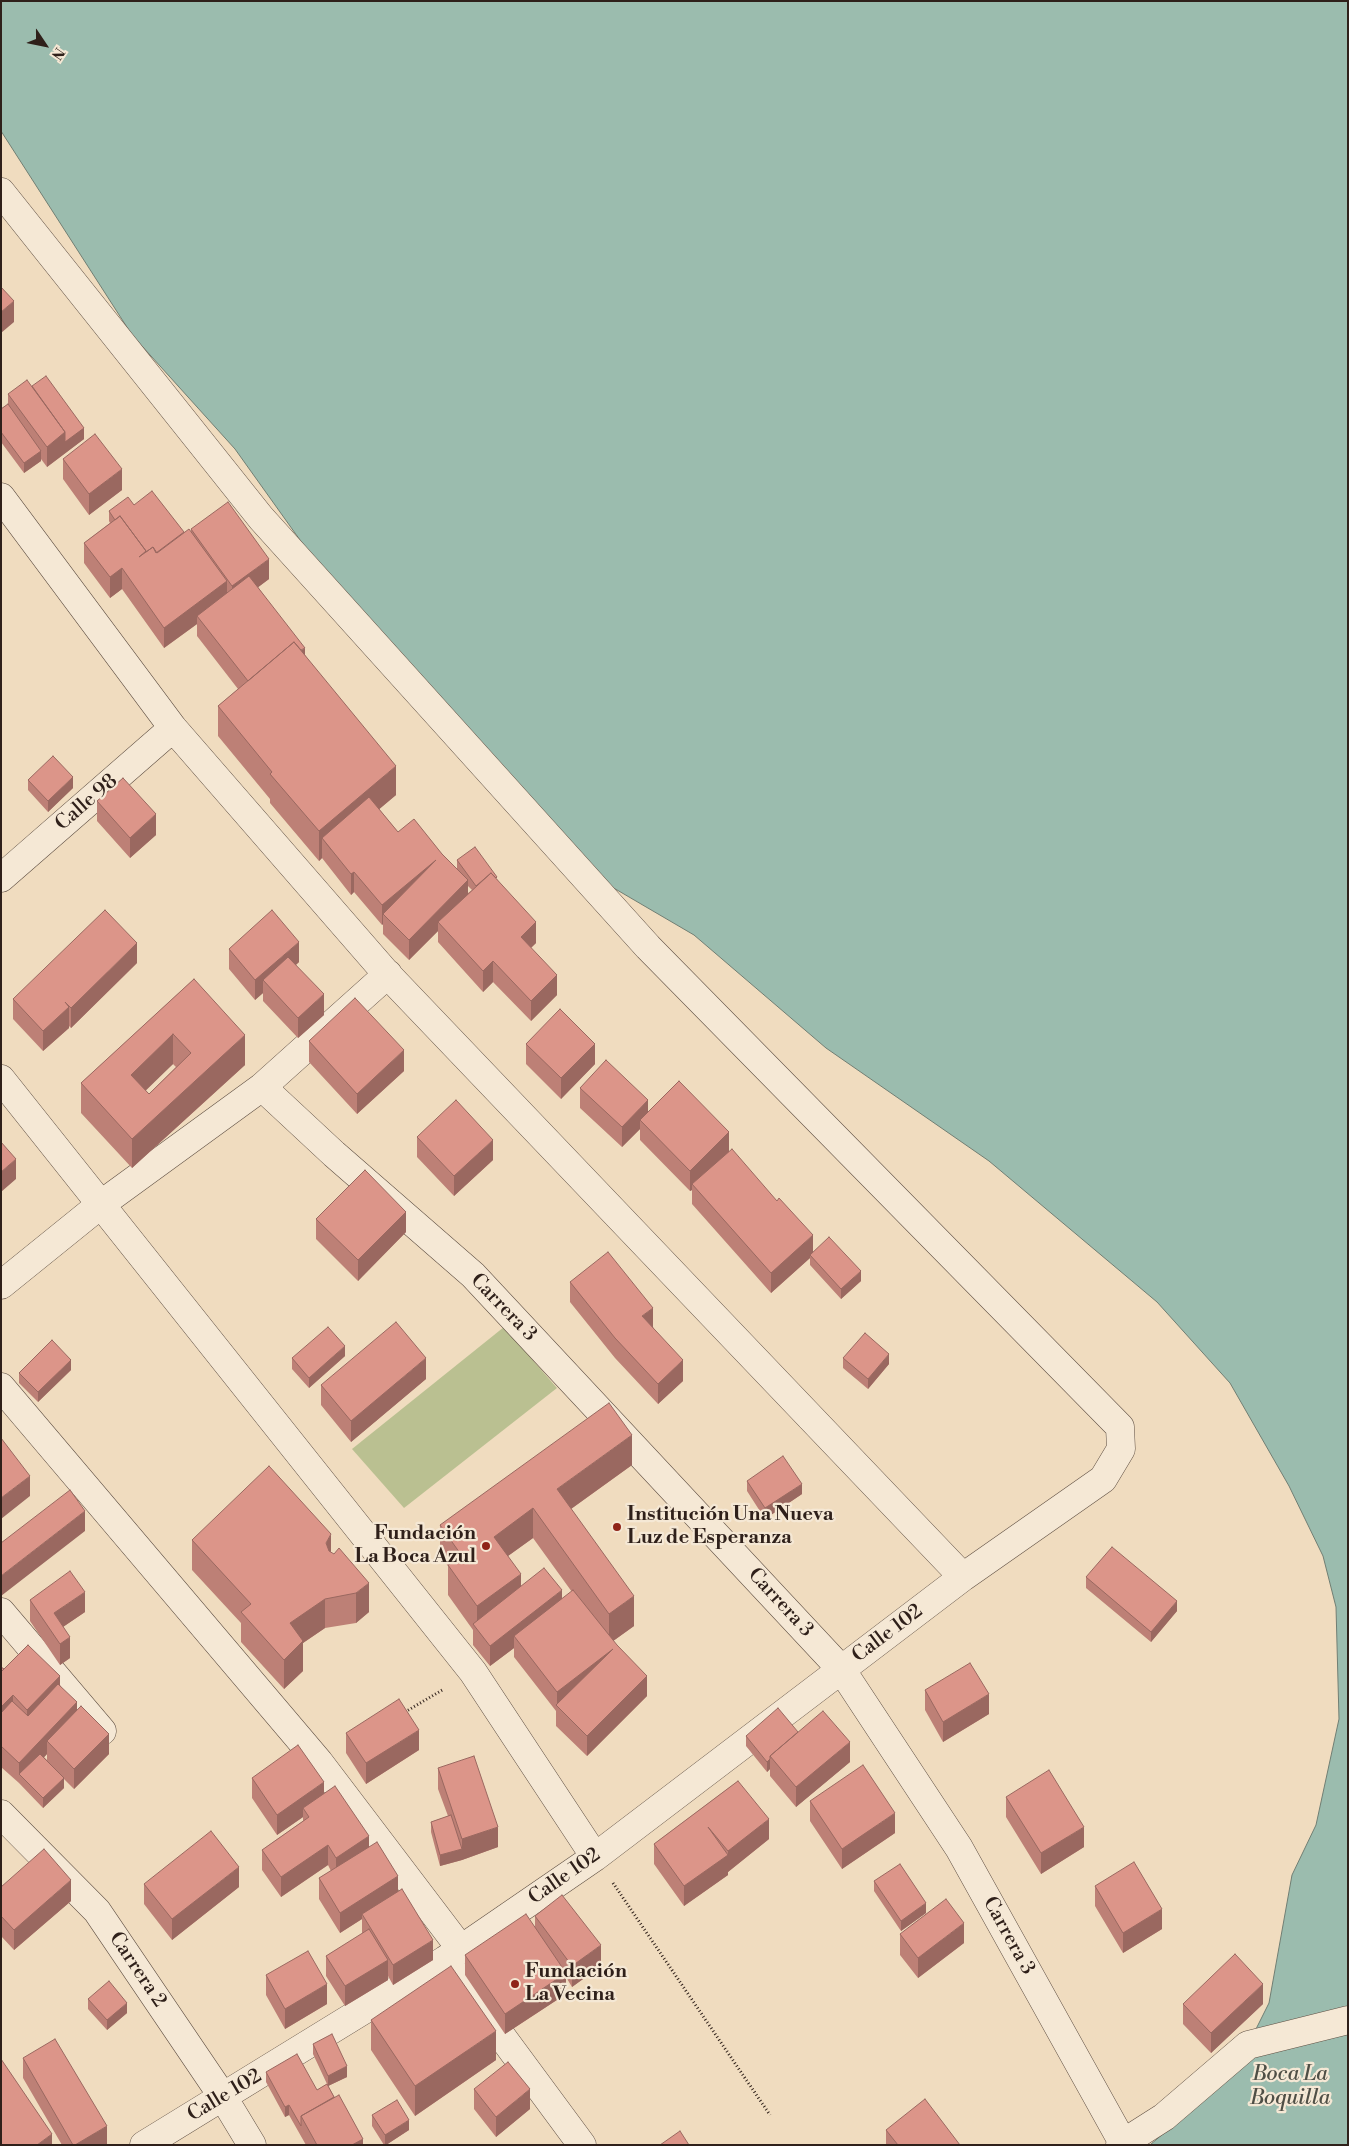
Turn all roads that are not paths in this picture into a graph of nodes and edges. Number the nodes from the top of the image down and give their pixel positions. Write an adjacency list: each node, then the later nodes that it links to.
1 (1, 192): 11 (street, Calle 102)
2 (1, 498): 3 (street)
3 (173, 728): 4 (street, Calle 98); 5 (street)
4 (1, 878)
5 (388, 974): 7 (street); 11 (street)
6 (1, 1079): 8 (street)
7 (262, 1087): 8 (street); 13 (street, Carrera 3)
8 (100, 1205): 9 (street); 16 (street)
9 (1, 1285)
10 (1, 1387): 17 (street)
11 (963, 1577): 13 (street, Calle 102)
12 (1, 1612): 14 (street)
13 (842, 1669): 16 (street, Calle 102); 20 (street, Carrera 3)
14 (102, 1731)
15 (1, 1814): 19 (street, Carrera 2)
16 (595, 1857): 17 (street, Calle 102)
17 (453, 1954): 19 (street, Calle 102); 23 (street)
18 (1348, 2020): 20 (street)
19 (223, 2098): 21 (street, Calle 102); 22 (street, Carrera 2)
20 (1122, 2144)
21 (144, 2145)
22 (252, 2145)
23 (582, 2145)

